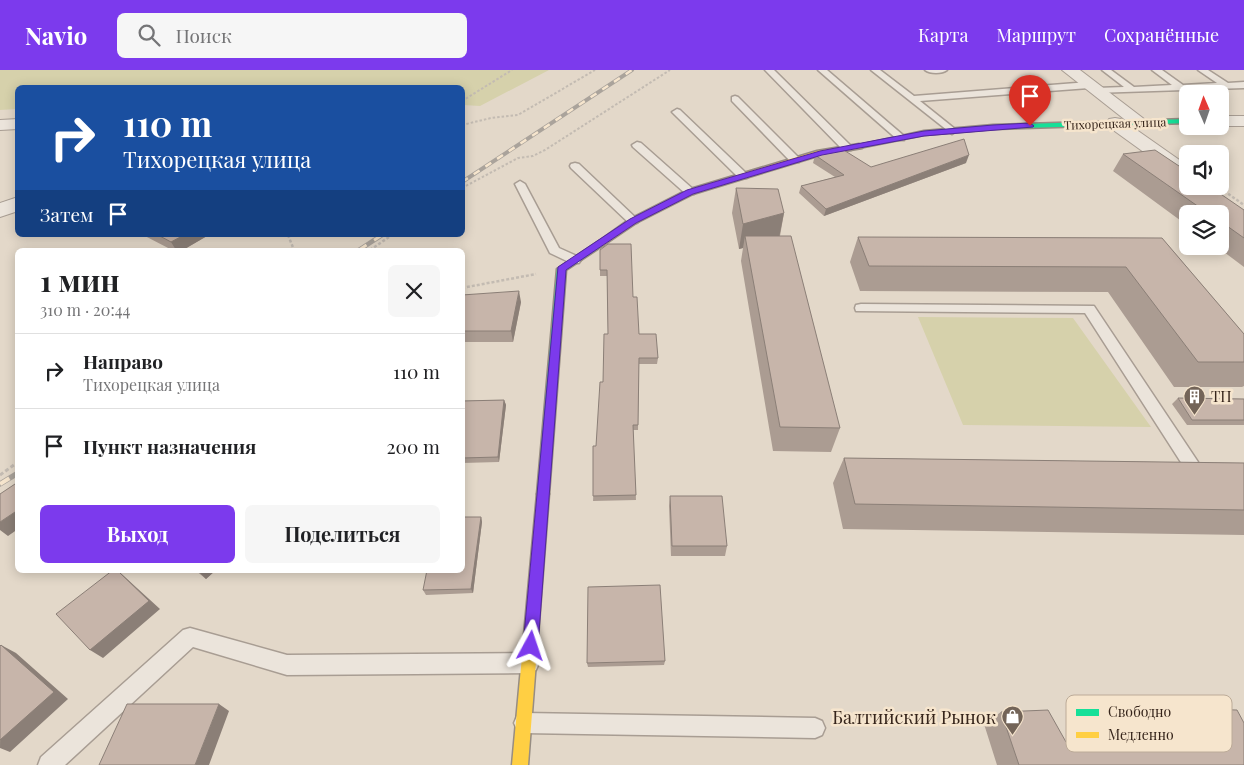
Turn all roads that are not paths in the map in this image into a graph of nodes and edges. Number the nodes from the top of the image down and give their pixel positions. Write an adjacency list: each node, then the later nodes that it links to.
1 (769, 70): 30 (lane)
2 (822, 70): 28 (lane)
3 (876, 70): 17 (lane)
4 (929, 70): 5 (lane)
5 (943, 70)
6 (1070, 70): 14 (street)
7 (1106, 70): 16 (lane)
8 (1156, 70): 12 (lane)
9 (1202, 70): 10 (lane)
10 (1225, 85)
11 (1244, 85): 13 (lane)
12 (1179, 86)
13 (1229, 86)
14 (1093, 88): 16 (lane); 17 (lane); 23 (street)
15 (1179, 88): 16 (lane)
16 (1133, 90)
17 (911, 98): 27 (lane)
18 (735, 99): 31 (lane)
19 (677, 112): 34 (lane)
20 (1179, 121): 23 (street, Тихорецкая улица)
21 (1229, 121): 22 (street)
22 (1244, 121)
23 (1139, 122): 24 (street, Тихорецкая улица)
24 (1115, 123): 27 (street, Тихорецкая улица); 33 (street)
25 (0, 124): 26 (street)
26 (15, 124)
27 (952, 131): 28 (street, Тихорецкая улица)
28 (901, 138): 30 (street, Тихорецкая улица)
29 (637, 145): 36 (lane)
30 (847, 148): 31 (street, Тихорецкая улица)
31 (795, 160): 34 (street, Тихорецкая улица)
32 (575, 166): 39 (lane)
33 (1179, 169)
34 (743, 176): 36 (street, Тихорецкая улица)
35 (520, 184): 40 (lane)
36 (690, 192): 39 (street, Тихорецкая улица)
37 (15, 204): 38 (street)
38 (0, 211)
39 (633, 221): 40 (street, Тихорецкая улица)
40 (574, 260): 43 (street, Тихорецкая улица)
41 (861, 308): 42 (lane)
42 (1190, 462)
43 (529, 664): 44 (street); 46 (lane)
44 (524, 723): 45 (lane); 47 (street)
45 (815, 728)
46 (49, 765)
47 (520, 765)

